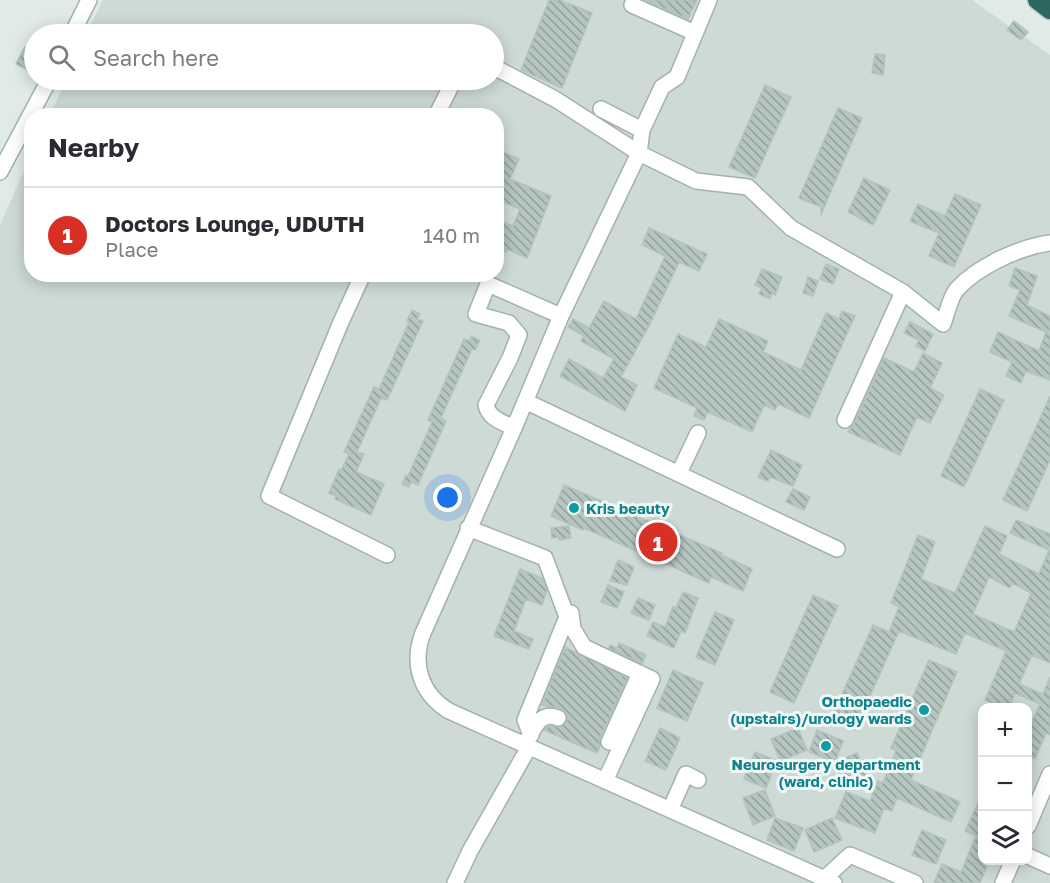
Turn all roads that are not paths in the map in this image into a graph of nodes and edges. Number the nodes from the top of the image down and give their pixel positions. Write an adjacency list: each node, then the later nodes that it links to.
1 (89, 0): 6 (street)
2 (709, 0): 7 (street)
3 (1037, 0): 5 (highway)
4 (632, 5): 7 (street)
5 (1050, 10)
6 (77, 24)
7 (695, 33): 15 (street)
8 (504, 73): 16 (street)
9 (44, 90): 11 (street)
10 (449, 90): 12 (street)
11 (34, 108)
12 (440, 108)
13 (602, 109): 15 (street)
14 (24, 127): 17 (street)
15 (642, 130): 16 (street)
16 (639, 153): 20 (street); 21 (street)
17 (0, 172)
18 (1050, 243): 20 (street)
19 (359, 282): 29 (street)
20 (903, 292): 23 (street)
21 (561, 316): 22 (street); 24 (street)
22 (525, 401): 24 (street); 26 (street)
23 (845, 420)
24 (514, 428): 27 (street)
25 (698, 433): 26 (street)
26 (679, 473): 28 (street)
27 (468, 528): 30 (street); 33 (street)
28 (837, 549)
29 (387, 555)
30 (566, 614): 31 (street); 33 (street)
31 (640, 673): 34 (street); 37 (street)
32 (558, 718): 33 (street)
33 (528, 742): 37 (street); 44 (street)
34 (609, 742)
35 (698, 780): 38 (street)
36 (1049, 780): 39 (street)
37 (605, 781): 38 (street)
38 (670, 810): 43 (street)
39 (1032, 817)
40 (1032, 858): 42 (street)
41 (1011, 865): 46 (street)
42 (1050, 866)
43 (829, 881): 45 (street)
44 (455, 883)
45 (915, 883)
46 (1003, 883)

